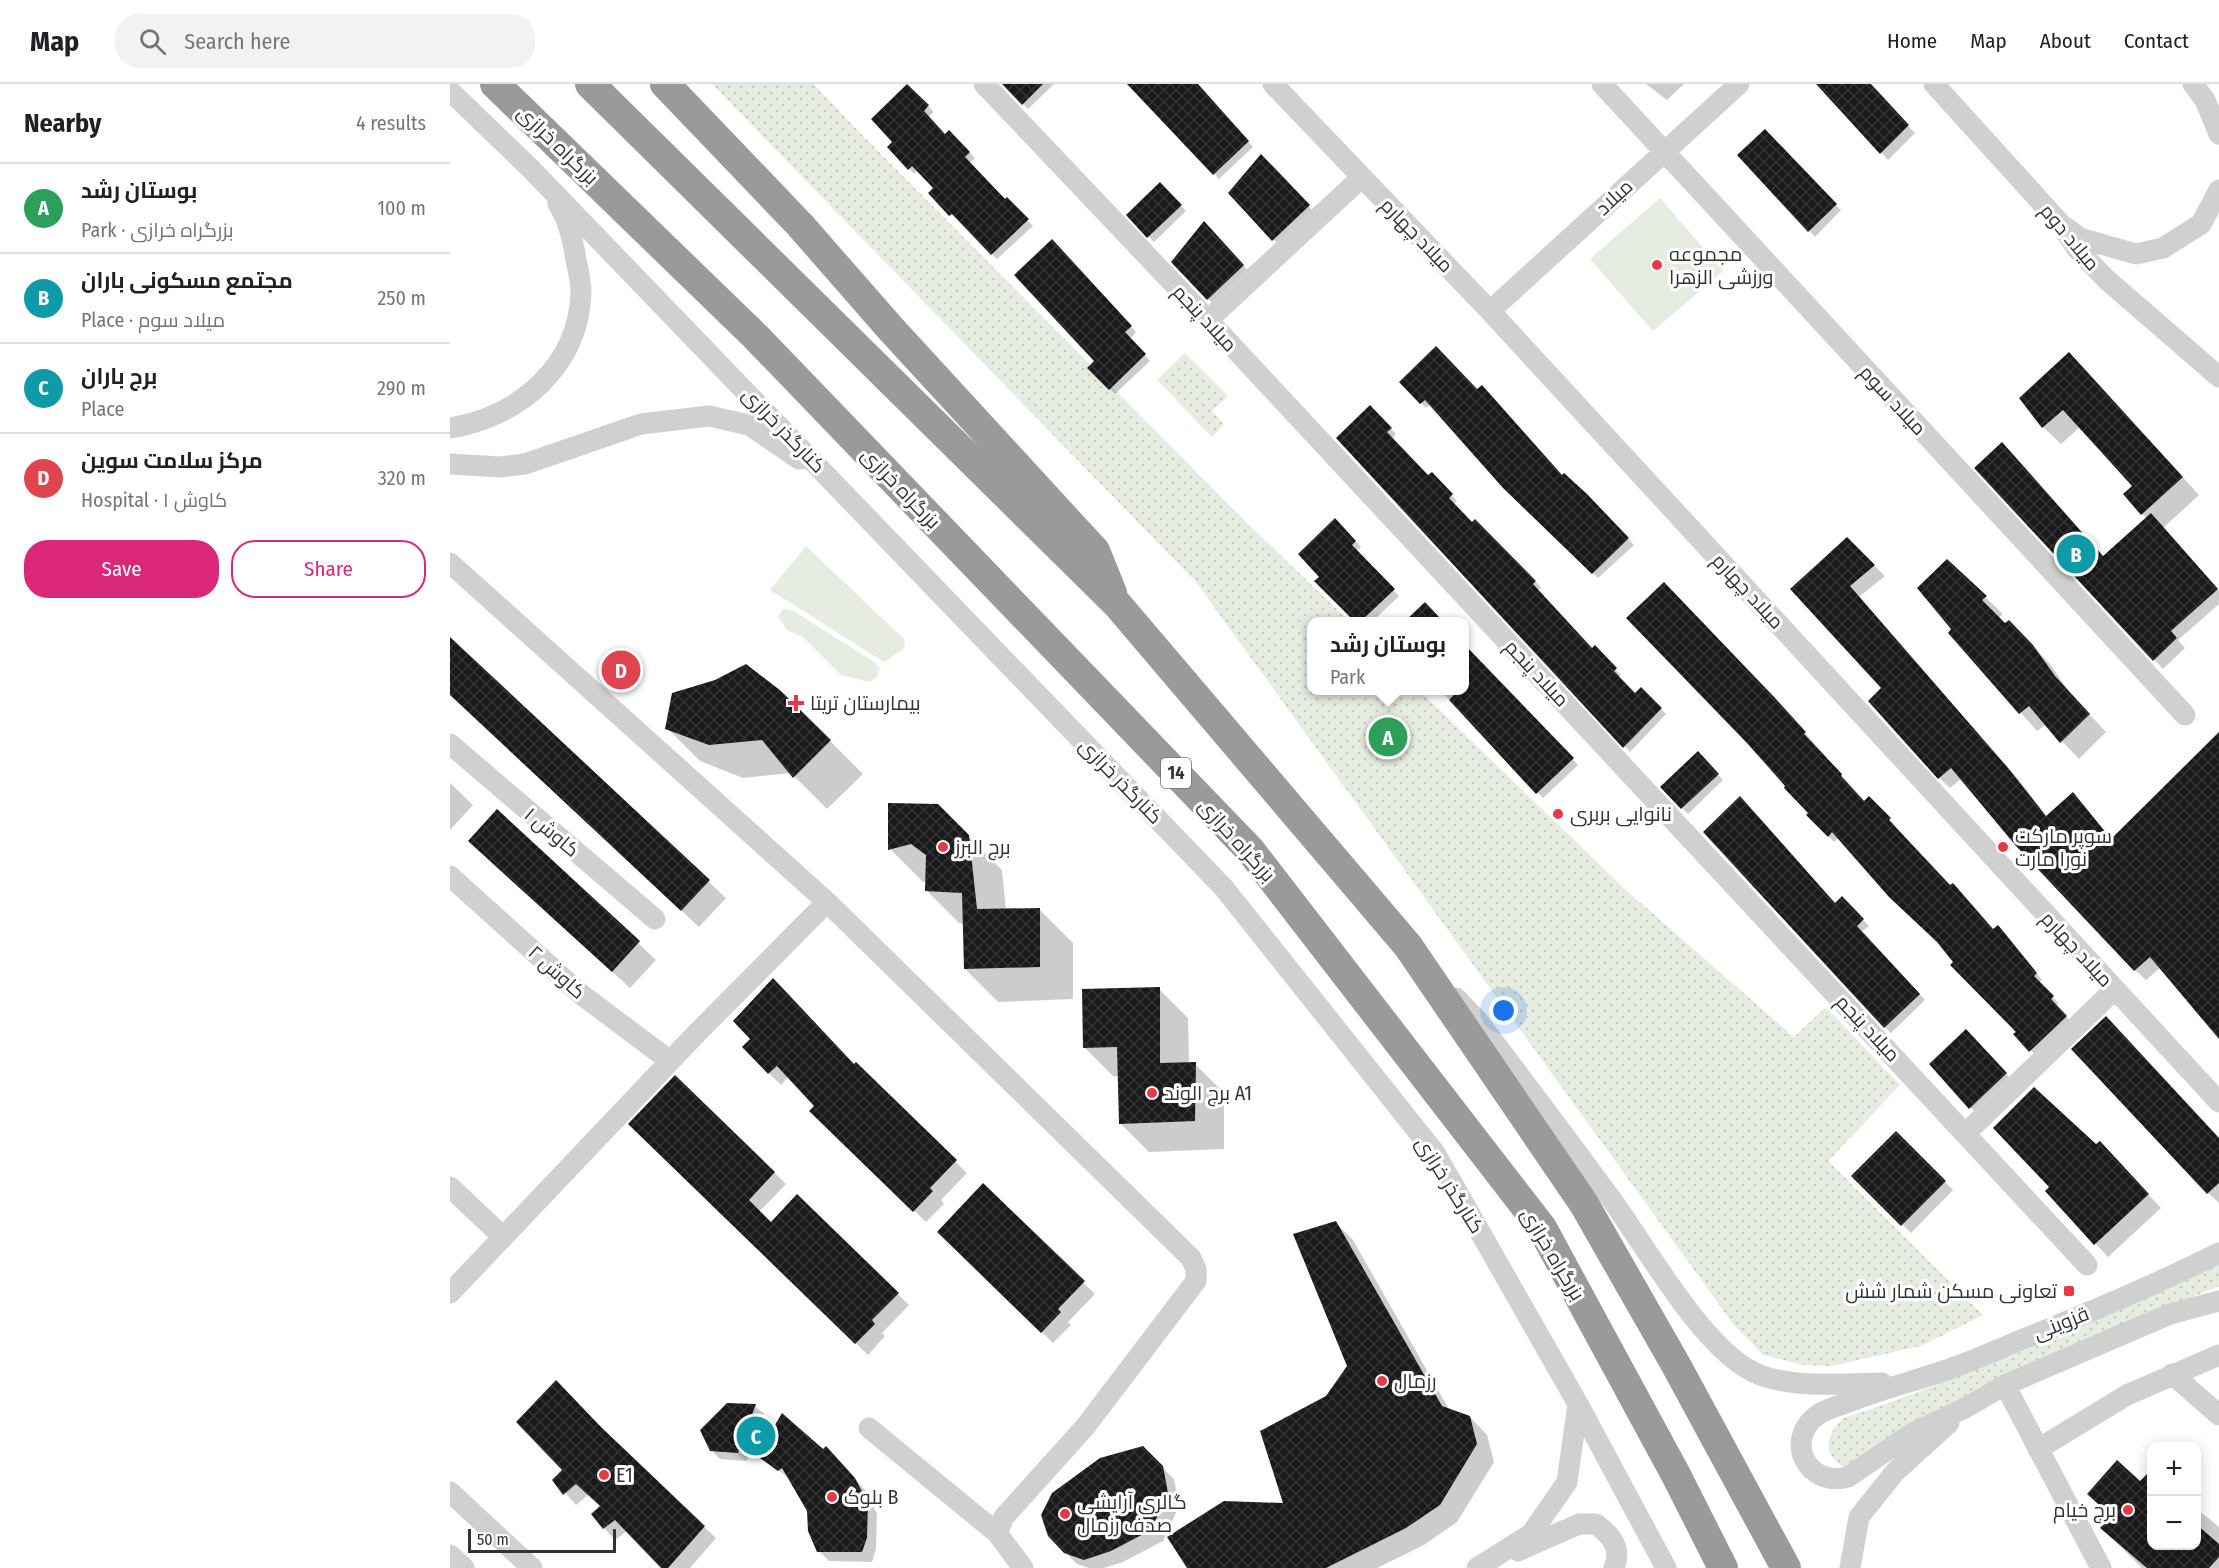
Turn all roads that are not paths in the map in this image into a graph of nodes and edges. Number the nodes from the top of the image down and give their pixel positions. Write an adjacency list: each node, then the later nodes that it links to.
1 (495, 84): 59 (highway, بزرگراه خرازی / 14)
2 (590, 84): 24 (highway)
3 (665, 84): 24 (highway)
4 (984, 84): 18 (street, میلاد پنجم)
5 (1273, 84): 14 (street, میلاد چهارم)
6 (1602, 84): 12 (street, میلاد سوم)
7 (1739, 84): 12 (street, میلاد)
8 (1934, 84): 16 (street, میلاد دوم)
9 (2193, 84): 11 (street)
10 (452, 93): 13 (street, کنارگذر خرازی)
11 (2219, 134)
12 (1663, 151): 17 (street, میلاد); 25 (street, میلاد سوم)
13 (530, 168): 20 (street); 22 (street, کنارگذر خرازی)
14 (1361, 178): 17 (street, میلاد چهارم); 18 (street)
15 (2219, 190): 16 (street)
16 (2060, 223): 19 (street, میلاد دوم)
17 (1490, 311): 31 (street, میلاد چهارم)
18 (1208, 320): 34 (street, میلاد پنجم)
19 (2219, 377)
20 (450, 428)
21 (450, 464): 22 (street)
22 (844, 492): 45 (street, کنارگذر خرازی)
23 (450, 563): 28 (street)
24 (1117, 604): 30 (highway)
25 (2185, 715)
26 (450, 744): 29 (street, کاوش ۱)
27 (450, 876): 32 (street, کاوش ۲)
28 (827, 902): 32 (street); 51 (street)
29 (655, 919)
30 (1408, 946): 43 (street); 60 (highway)
31 (2114, 990): 33 (street, میلاد چهارم); 34 (street)
32 (670, 1061): 36 (street)
33 (2219, 1102)
34 (1966, 1133): 38 (street, میلاد پنجم)
35 (450, 1187): 36 (street)
36 (502, 1236): 39 (street)
37 (2219, 1253): 43 (street, قزوینی)
38 (2087, 1264)
39 (450, 1293)
40 (2219, 1301): 44 (street, قزوینی)
41 (2219, 1355): 42 (street)
42 (2172, 1374): 47 (street); 49 (street)
43 (1898, 1383): 46 (street)
44 (2005, 1385): 46 (street, قزوینی); 49 (street)
45 (1578, 1404): 56 (street); 58 (street, کنارگذر خرازی)
46 (1965, 1408): 61 (street)
47 (2219, 1414)
48 (868, 1428): 51 (street)
49 (2038, 1449): 62 (street)
50 (450, 1492): 54 (street)
51 (997, 1533): 55 (street)
52 (450, 1554): 53 (street)
53 (464, 1568)
54 (532, 1568)
55 (1023, 1568)
56 (1478, 1568): 57 (street)
57 (1614, 1568)
58 (1666, 1568)
59 (1723, 1568)
60 (1786, 1568)
61 (1850, 1568)
62 (2101, 1568)

